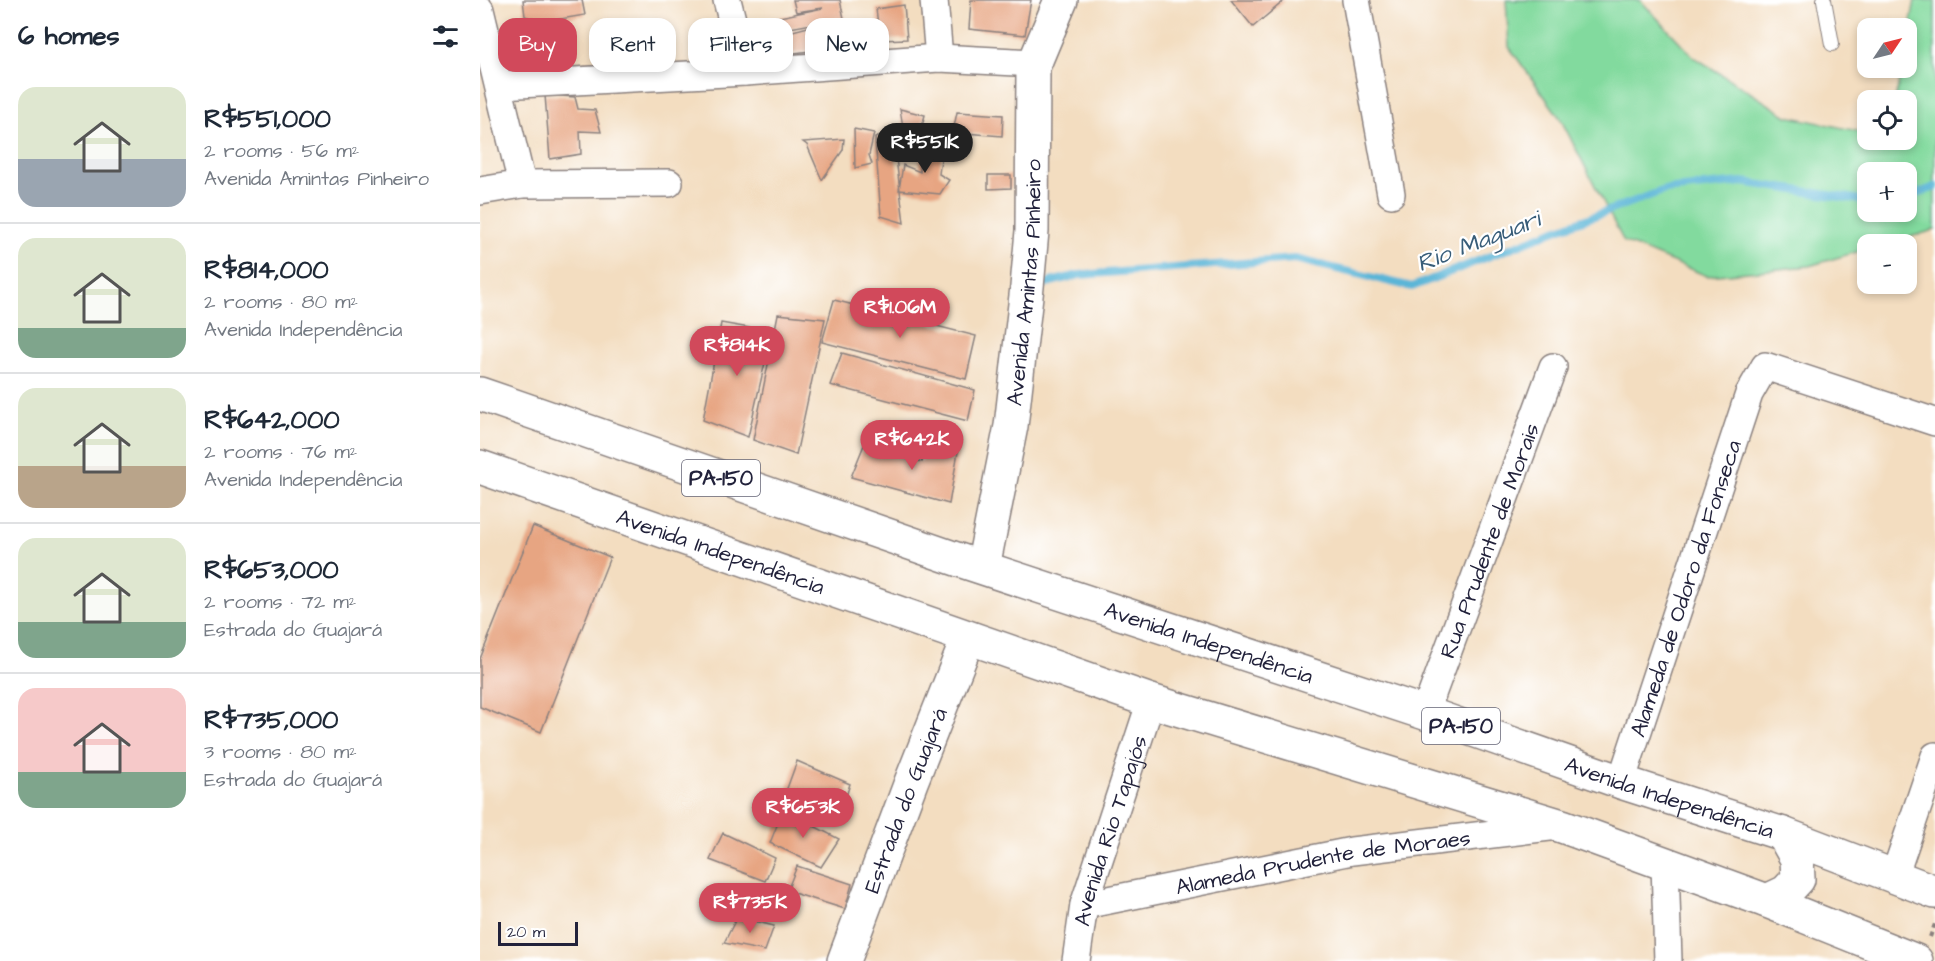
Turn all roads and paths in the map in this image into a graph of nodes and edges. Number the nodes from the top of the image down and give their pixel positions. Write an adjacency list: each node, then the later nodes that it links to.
1 (727, 0): 7 (street)
2 (934, 0): 9 (street)
3 (1061, 0): 10 (main road, Avenida Amintas Pinheiro)
4 (1356, 0): 17 (street)
5 (1824, 0): 8 (lane)
6 (480, 10): 13 (street)
7 (732, 18)
8 (1832, 45)
9 (939, 58): 10 (street); 11 (street)
10 (1035, 63): 22 (main road, Avenida Amintas Pinheiro)
11 (793, 69)
12 (745, 72): 13 (street)
13 (499, 85): 15 (street)
14 (669, 183): 15 (street)
15 (522, 184): 16 (street)
16 (480, 191)
17 (1391, 194)
18 (1553, 367): 25 (street, Rua Prudente de Morais)
19 (480, 394): 22 (main road, Avenida Independência / PA-150)
20 (1935, 422): 27 (street, Alameda de Odoro da Fonseca)
21 (480, 467): 23 (main road, Avenida Independência)
22 (983, 567): 25 (main road, Avenida Independência / PA-150)
23 (968, 638): 24 (main road, Avenida Independência); 37 (main road, Estrada do Guajará)
24 (1150, 701): 29 (main road, Avenida Independência); 35 (street, Avenida Rio Tapajós)
25 (1425, 713): 27 (main road, Avenida Independência / PA-150)
26 (1935, 756): 28 (street)
27 (1621, 782): 30 (main road, Avenida Independência / PA-150)
28 (1926, 816): 32 (street)
29 (1562, 826): 31 (main road, Avenida Independência); 35 (street, Alameda Prudente de Moraes)
30 (1783, 834): 32 (main road, Avenida Independência / PA-150); 34 (main road)
31 (1665, 864): 34 (main road, Avenida Independência); 39 (street)
32 (1894, 877): 33 (main road, Avenida Independência / PA-150)
33 (1935, 892)
34 (1767, 901): 36 (main road, Avenida Independência)
35 (1084, 905): 38 (street, Avenida Rio Tapajós)
36 (1880, 953): 40 (main road, Avenida Independência)
37 (844, 961)
38 (1076, 961)
39 (1668, 961)
40 (1916, 961)

